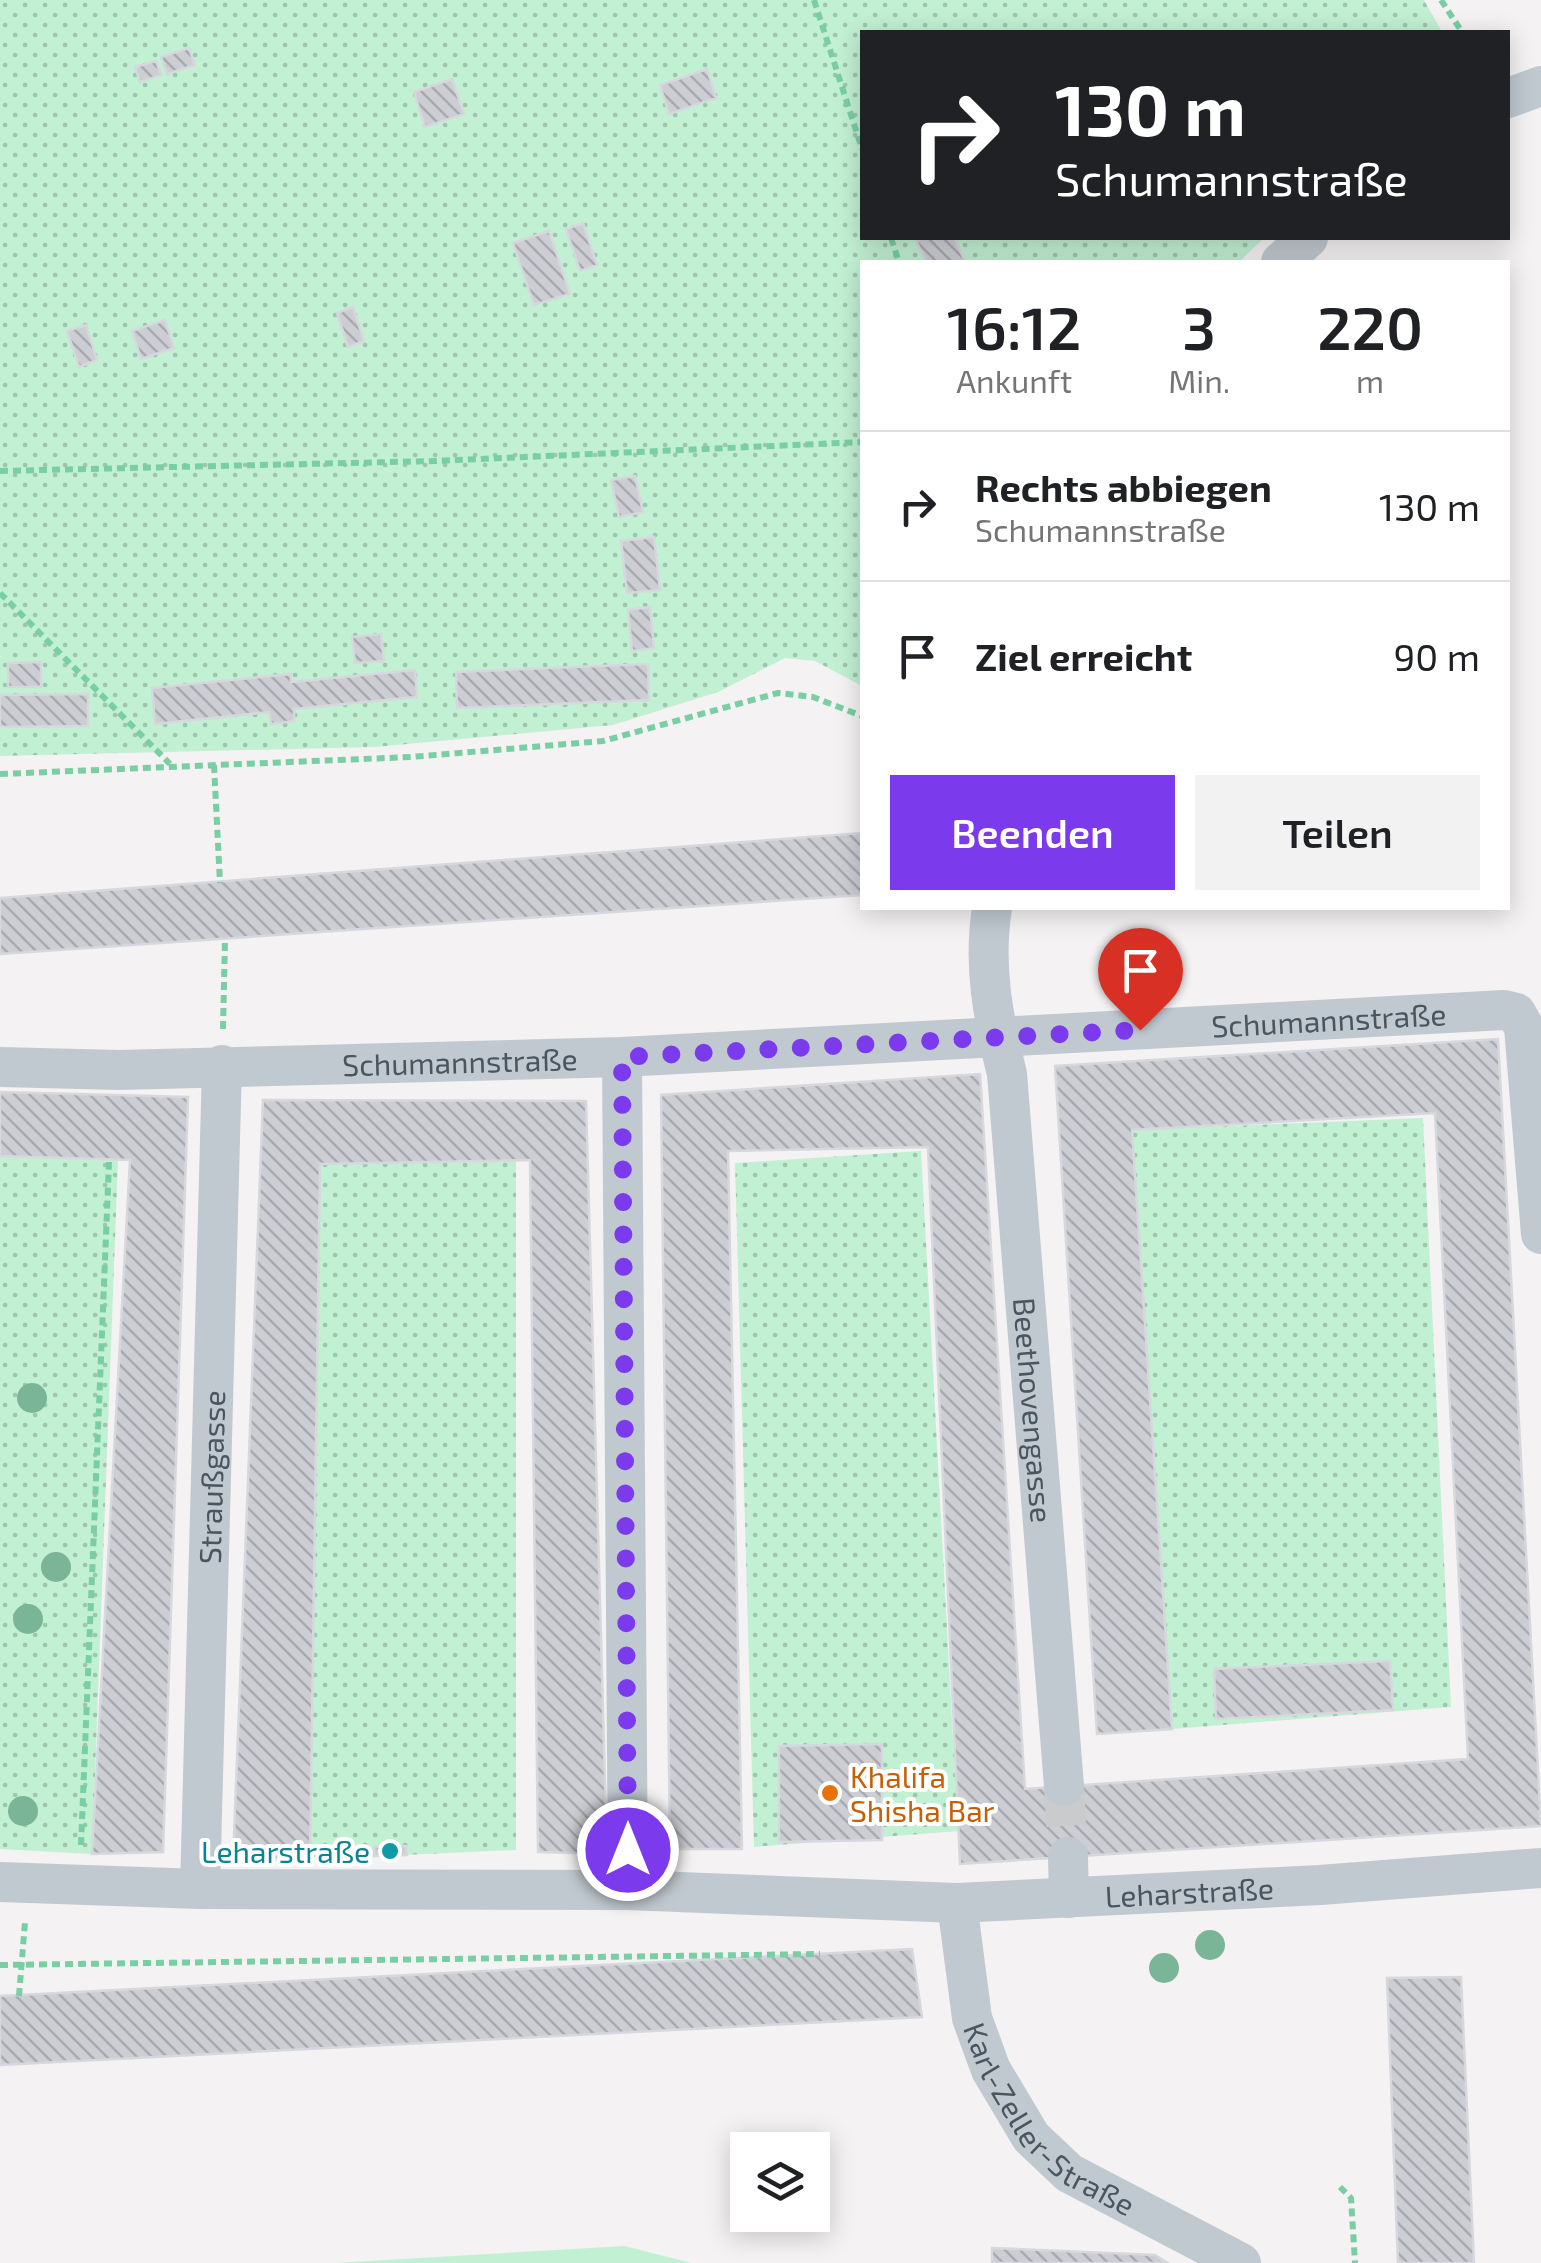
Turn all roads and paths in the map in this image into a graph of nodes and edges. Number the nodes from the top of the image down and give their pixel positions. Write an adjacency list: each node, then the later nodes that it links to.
1 (814, 0): 6 (path)
2 (1441, 0): 3 (path)
3 (1461, 30)
4 (1541, 86): 5 (street)
5 (1510, 97)
6 (860, 143)
7 (1306, 240): 8 (street)
8 (1283, 260)
9 (860, 442): 10 (path)
10 (0, 471)
11 (0, 593): 13 (path)
12 (860, 715): 14 (path)
13 (170, 764): 14 (path); 15 (path)
14 (214, 765): 16 (path)
15 (0, 774)
16 (220, 883)
17 (992, 910): 19 (street, Beethovengasse)
18 (225, 940): 21 (path)
19 (998, 1035): 20 (street, Schumannstraße); 24 (street, Schumannstraße); 29 (street, Beethovengasse)
20 (622, 1057): 21 (street, Schumannstraße); 35 (street)
21 (222, 1065): 22 (street, Schumannstraße); 34 (street, Straußgasse)
22 (0, 1067)
23 (109, 1162): 26 (path)
24 (1541, 1234)
25 (111, 1385): 26 (path)
26 (100, 1386): 27 (path)
27 (94, 1529): 28 (path); 31 (path)
28 (107, 1529)
29 (1064, 1786)
30 (1068, 1857): 36 (street)
31 (81, 1861)
32 (1541, 1868): 36 (street, Leharstraße)
33 (15, 1882): 34 (street, Leharstraße); 39 (path)
34 (200, 1889): 35 (street, Leharstraße)
35 (628, 1890): 37 (street, Leharstraße)
36 (1069, 1898): 37 (street, Leharstraße)
37 (957, 1903): 43 (street, Karl-Zeller-Straße)
38 (820, 1954): 39 (path)
39 (21, 1964): 40 (path); 41 (path)
40 (0, 1965)
41 (18, 1996)
42 (1340, 2186): 44 (path)
43 (1241, 2263)
44 (1355, 2263)

